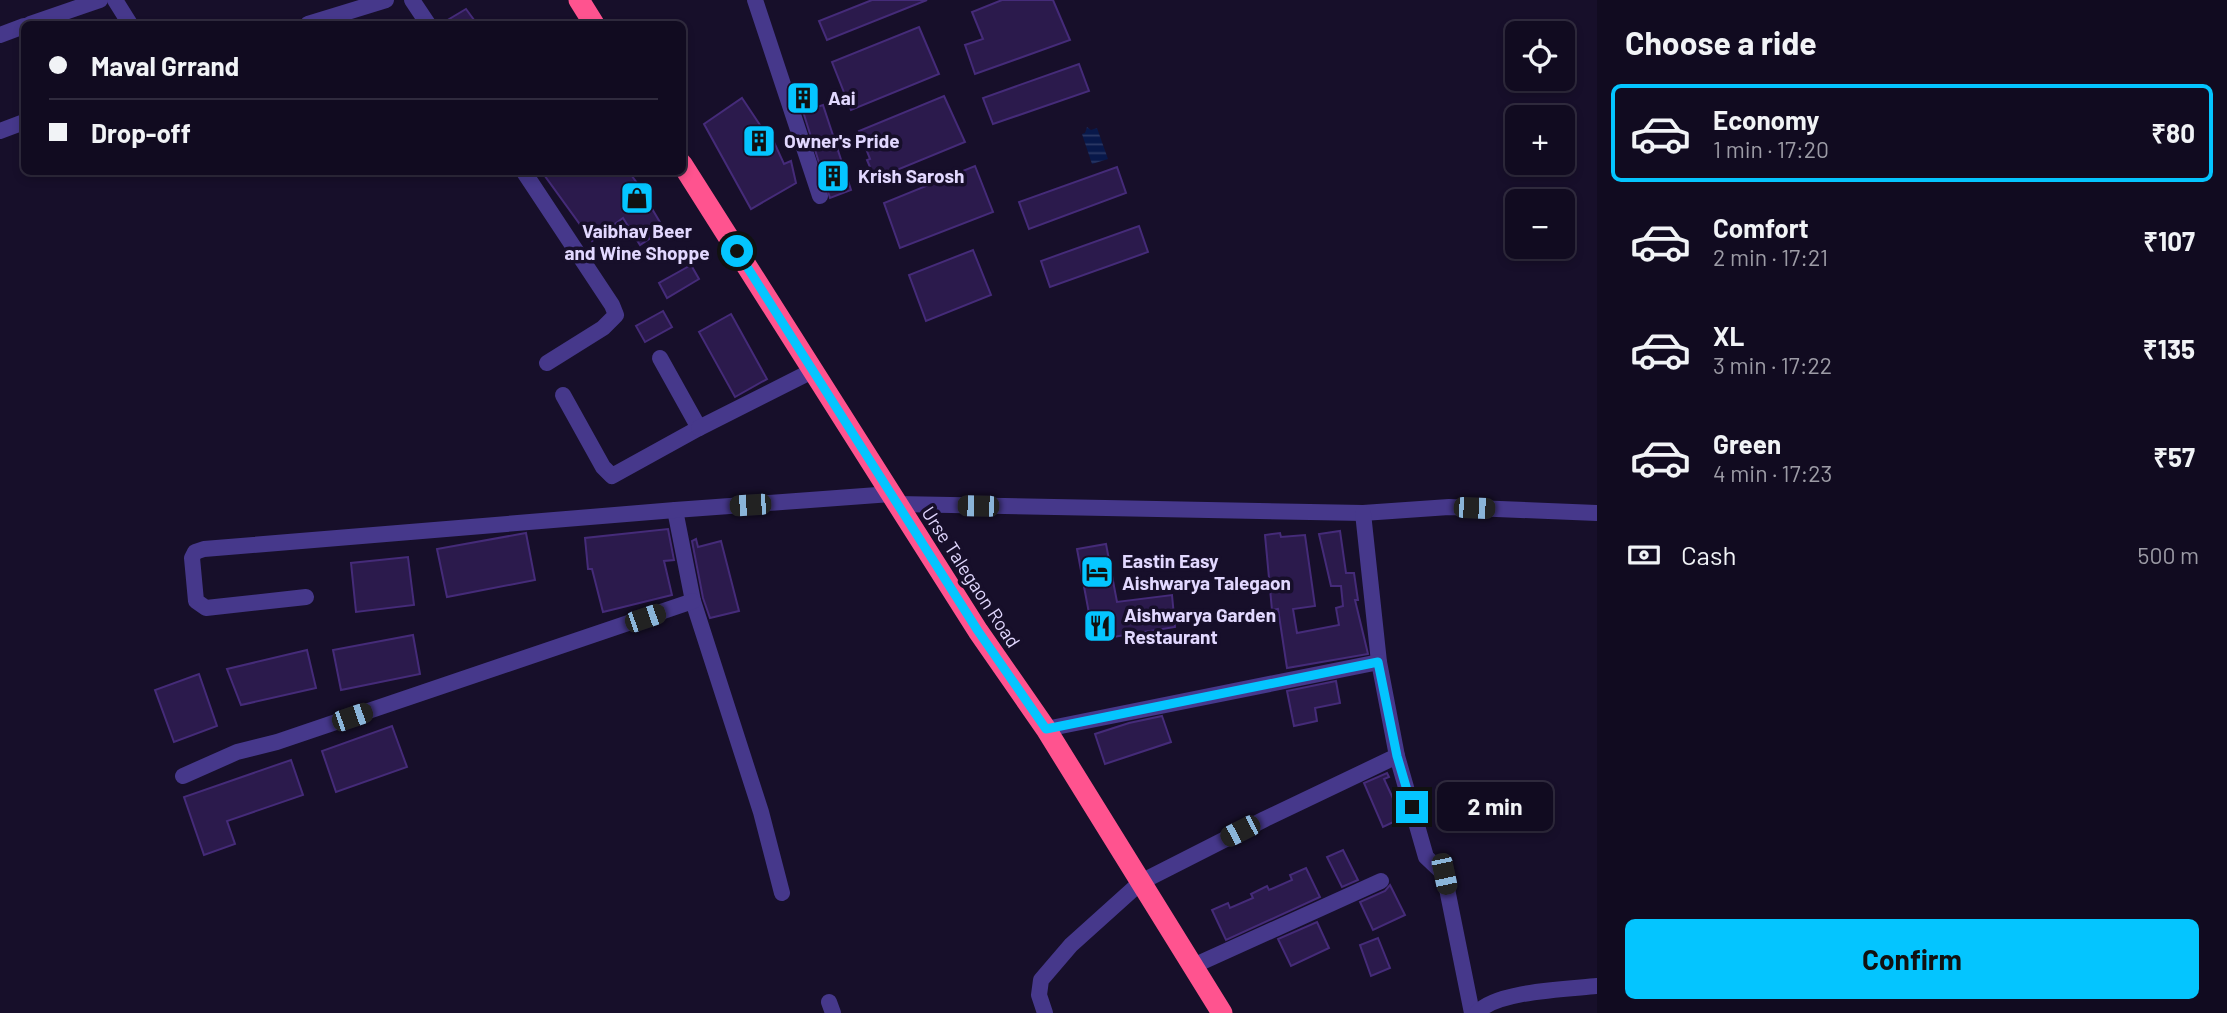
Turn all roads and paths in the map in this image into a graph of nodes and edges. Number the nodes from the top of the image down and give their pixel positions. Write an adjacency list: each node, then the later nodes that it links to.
1 (100, 0): 7 (street)
2 (115, 0): 8 (street)
3 (386, 0): 9 (street)
4 (412, 0): 10 (street)
5 (755, 0): 18 (street)
6 (581, 1): 11 (highway)
7 (39, 21)
8 (128, 21)
9 (318, 21)
10 (426, 21)
11 (592, 21)
12 (21, 27): 13 (street)
13 (0, 35)
14 (21, 123): 15 (street)
15 (0, 131)
16 (686, 170): 21 (highway, Urse Talegaon Road)
17 (526, 175): 20 (street)
18 (820, 195)
19 (660, 358): 23 (street)
20 (547, 363)
21 (812, 371): 23 (street); 24 (highway, Urse Talegaon Road)
22 (563, 395): 23 (street)
23 (699, 428)
24 (894, 499): 25 (street); 26 (street); 31 (highway, Urse Talegaon Road)
25 (675, 510): 28 (street); 29 (street)
26 (1363, 513): 27 (street); 30 (street)
27 (1597, 513)
28 (306, 597)
29 (692, 601): 33 (street); 36 (street)
30 (1378, 662): 31 (street); 32 (street)
31 (1046, 729): 35 (highway, Urse Talegaon Road)
32 (1397, 756): 35 (street); 41 (street)
33 (183, 776)
34 (1381, 881): 37 (street)
35 (1140, 882): 37 (highway, Urse Talegaon Road); 39 (street)
36 (782, 893)
37 (1193, 966): 40 (highway, Urse Talegaon Road)
38 (1597, 986): 41 (street)
39 (1045, 1013)
40 (1222, 1013)
41 (1474, 1013)

